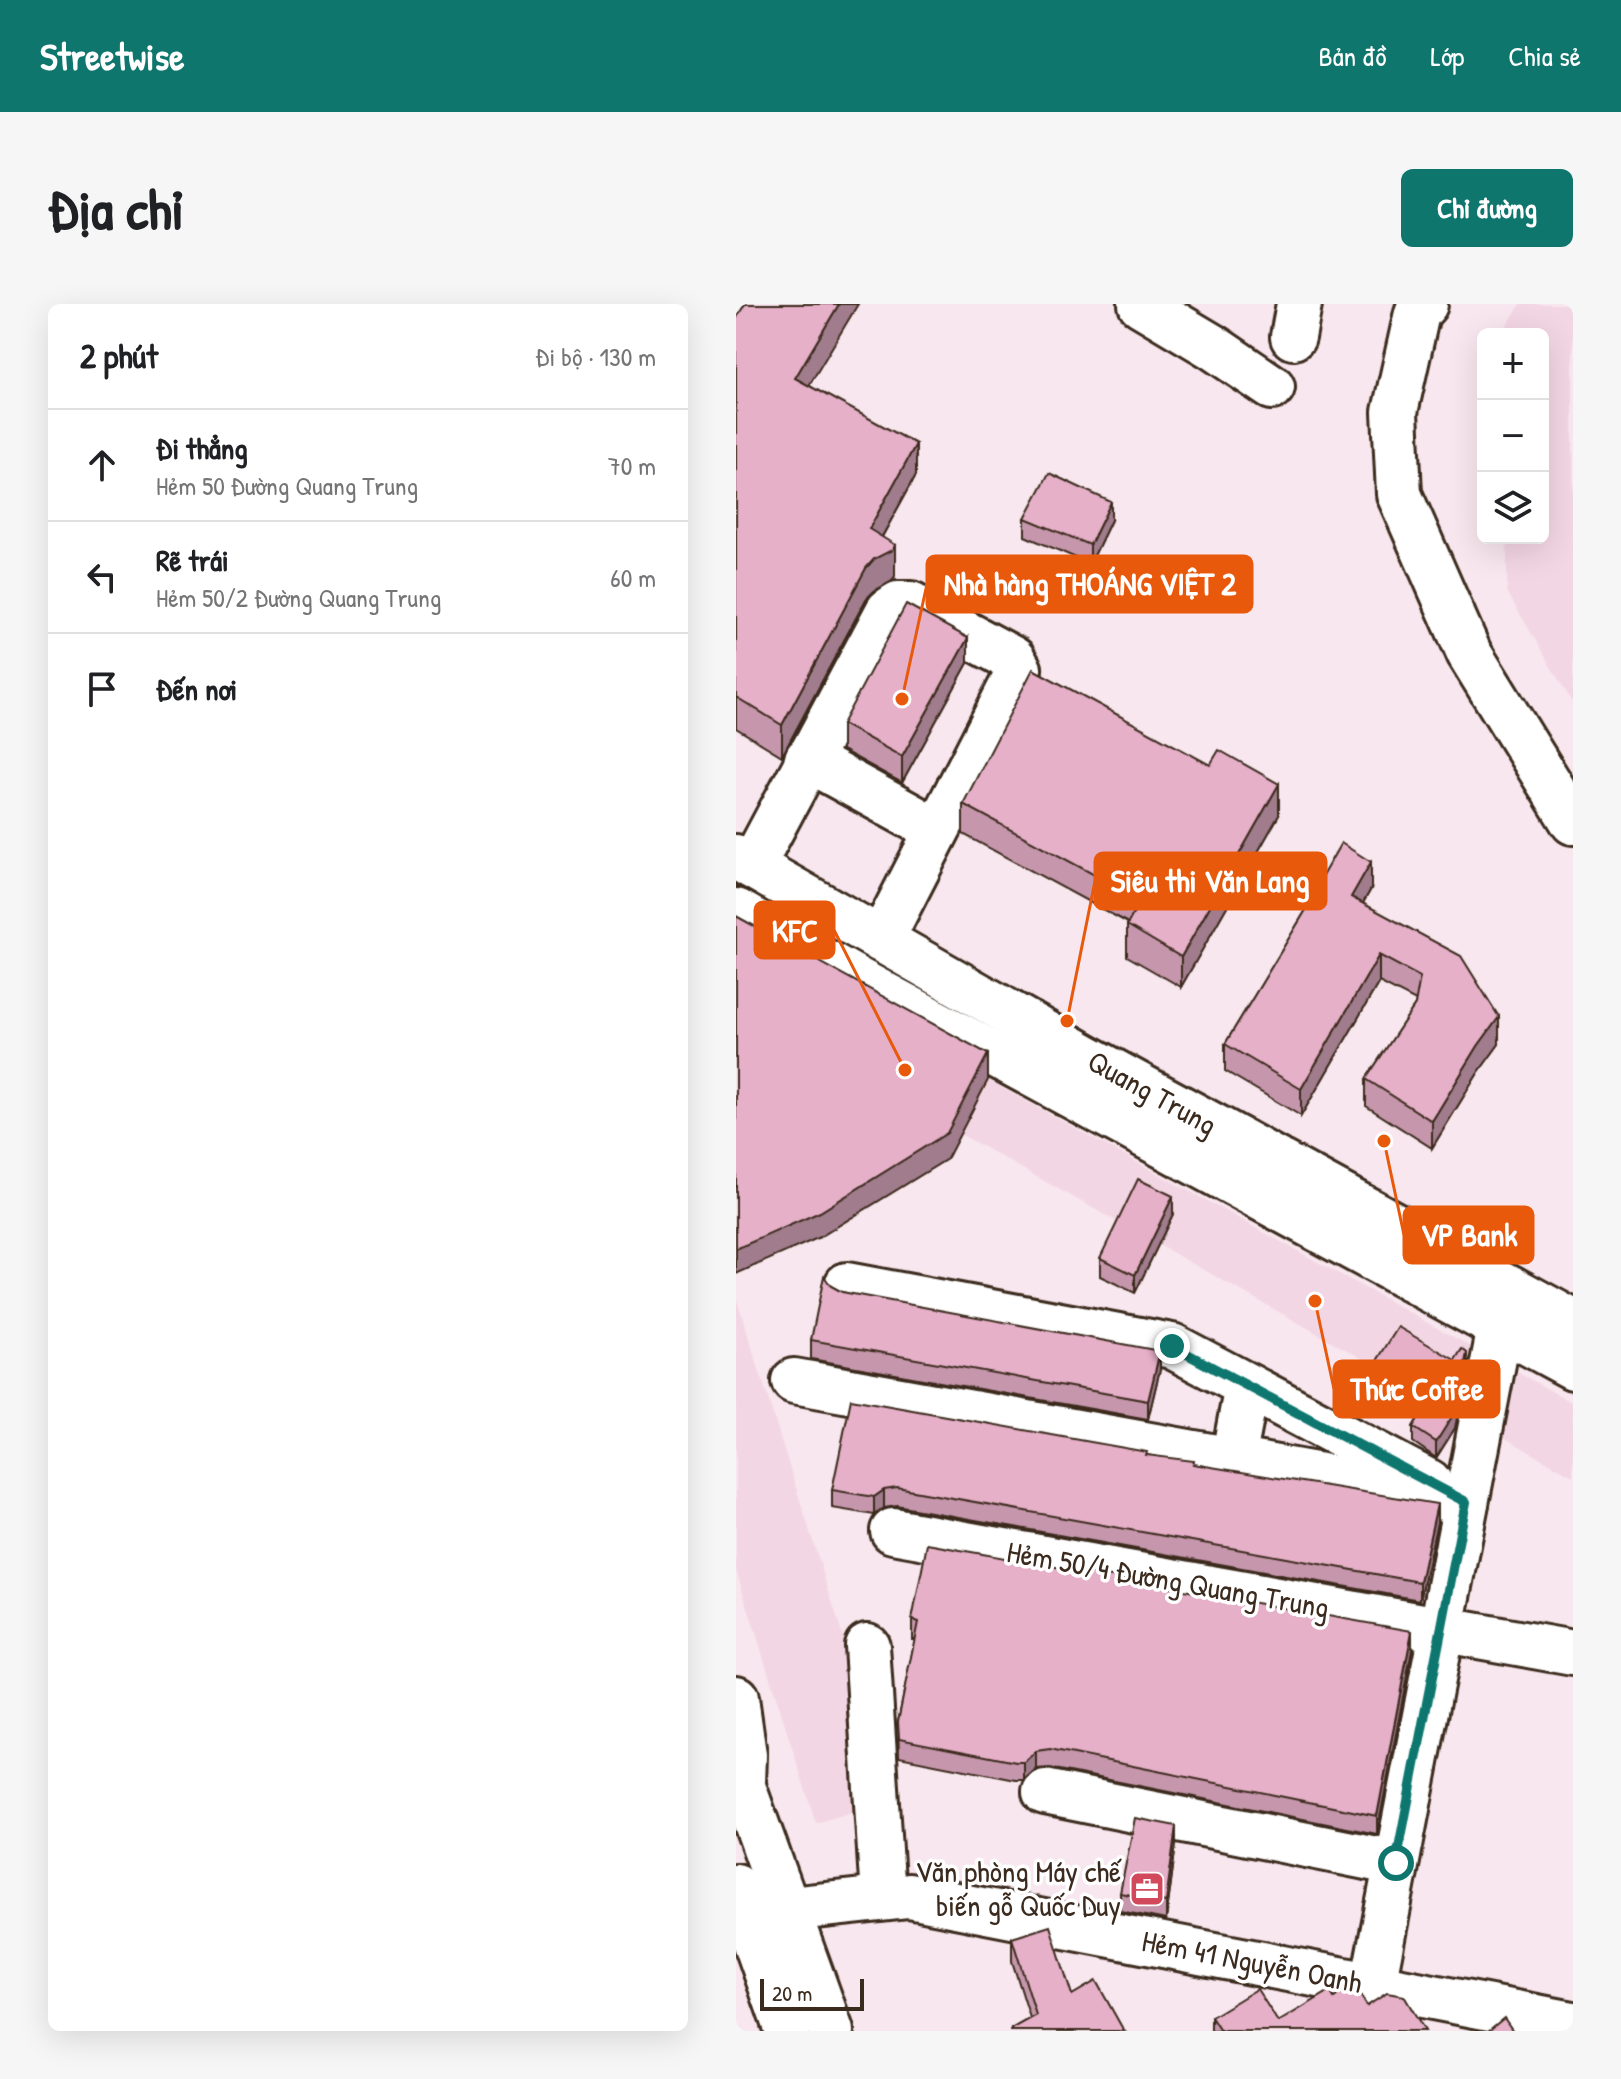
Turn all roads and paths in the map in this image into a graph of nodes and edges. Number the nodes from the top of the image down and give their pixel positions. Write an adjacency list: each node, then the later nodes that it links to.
1 (1141, 304): 3 (street)
2 (1425, 304): 5 (street)
3 (1272, 387)
4 (807, 759): 6 (street); 6 (street); 7 (street)
5 (1573, 822)
6 (936, 830): 9 (street)
7 (744, 861): 9 (street, Quang Trung)
8 (736, 911): 10 (street, Quang Trung)
9 (881, 940): 10 (street); 12 (street, Quang Trung)
10 (861, 982): 13 (street, Quang Trung)
11 (847, 1285): 16 (street)
12 (1573, 1322)
13 (1500, 1327): 14 (street, Quang Trung); 18 (street)
14 (1573, 1367)
15 (794, 1381): 17 (street)
16 (1247, 1386): 17 (street); 18 (street)
17 (1233, 1460): 18 (street)
18 (1466, 1502): 20 (street)
19 (893, 1531): 20 (street, Hẻm 50/4 Đường Quang Trung)
20 (1442, 1628): 22 (street, Hẻm 50/4 Đường Quang Trung); 26 (street)
21 (867, 1646): 28 (street)
22 (1573, 1653)
23 (736, 1698): 24 (street)
24 (740, 1775): 29 (street)
25 (1045, 1792): 26 (street)
26 (1396, 1863): 30 (street)
27 (736, 1886): 33 (street)
28 (883, 1898): 29 (street, Hẻm 41 Nguyễn Oanh); 30 (street, Hẻm 41 Nguyễn Oanh)
29 (788, 1909): 34 (street)
30 (1373, 1985): 31 (street, Hẻm 41 Nguyễn Oanh)
31 (1527, 2023): 32 (street, Hẻm 41 Nguyễn Oanh)
32 (1573, 2024)
33 (787, 2031)
34 (831, 2031)

